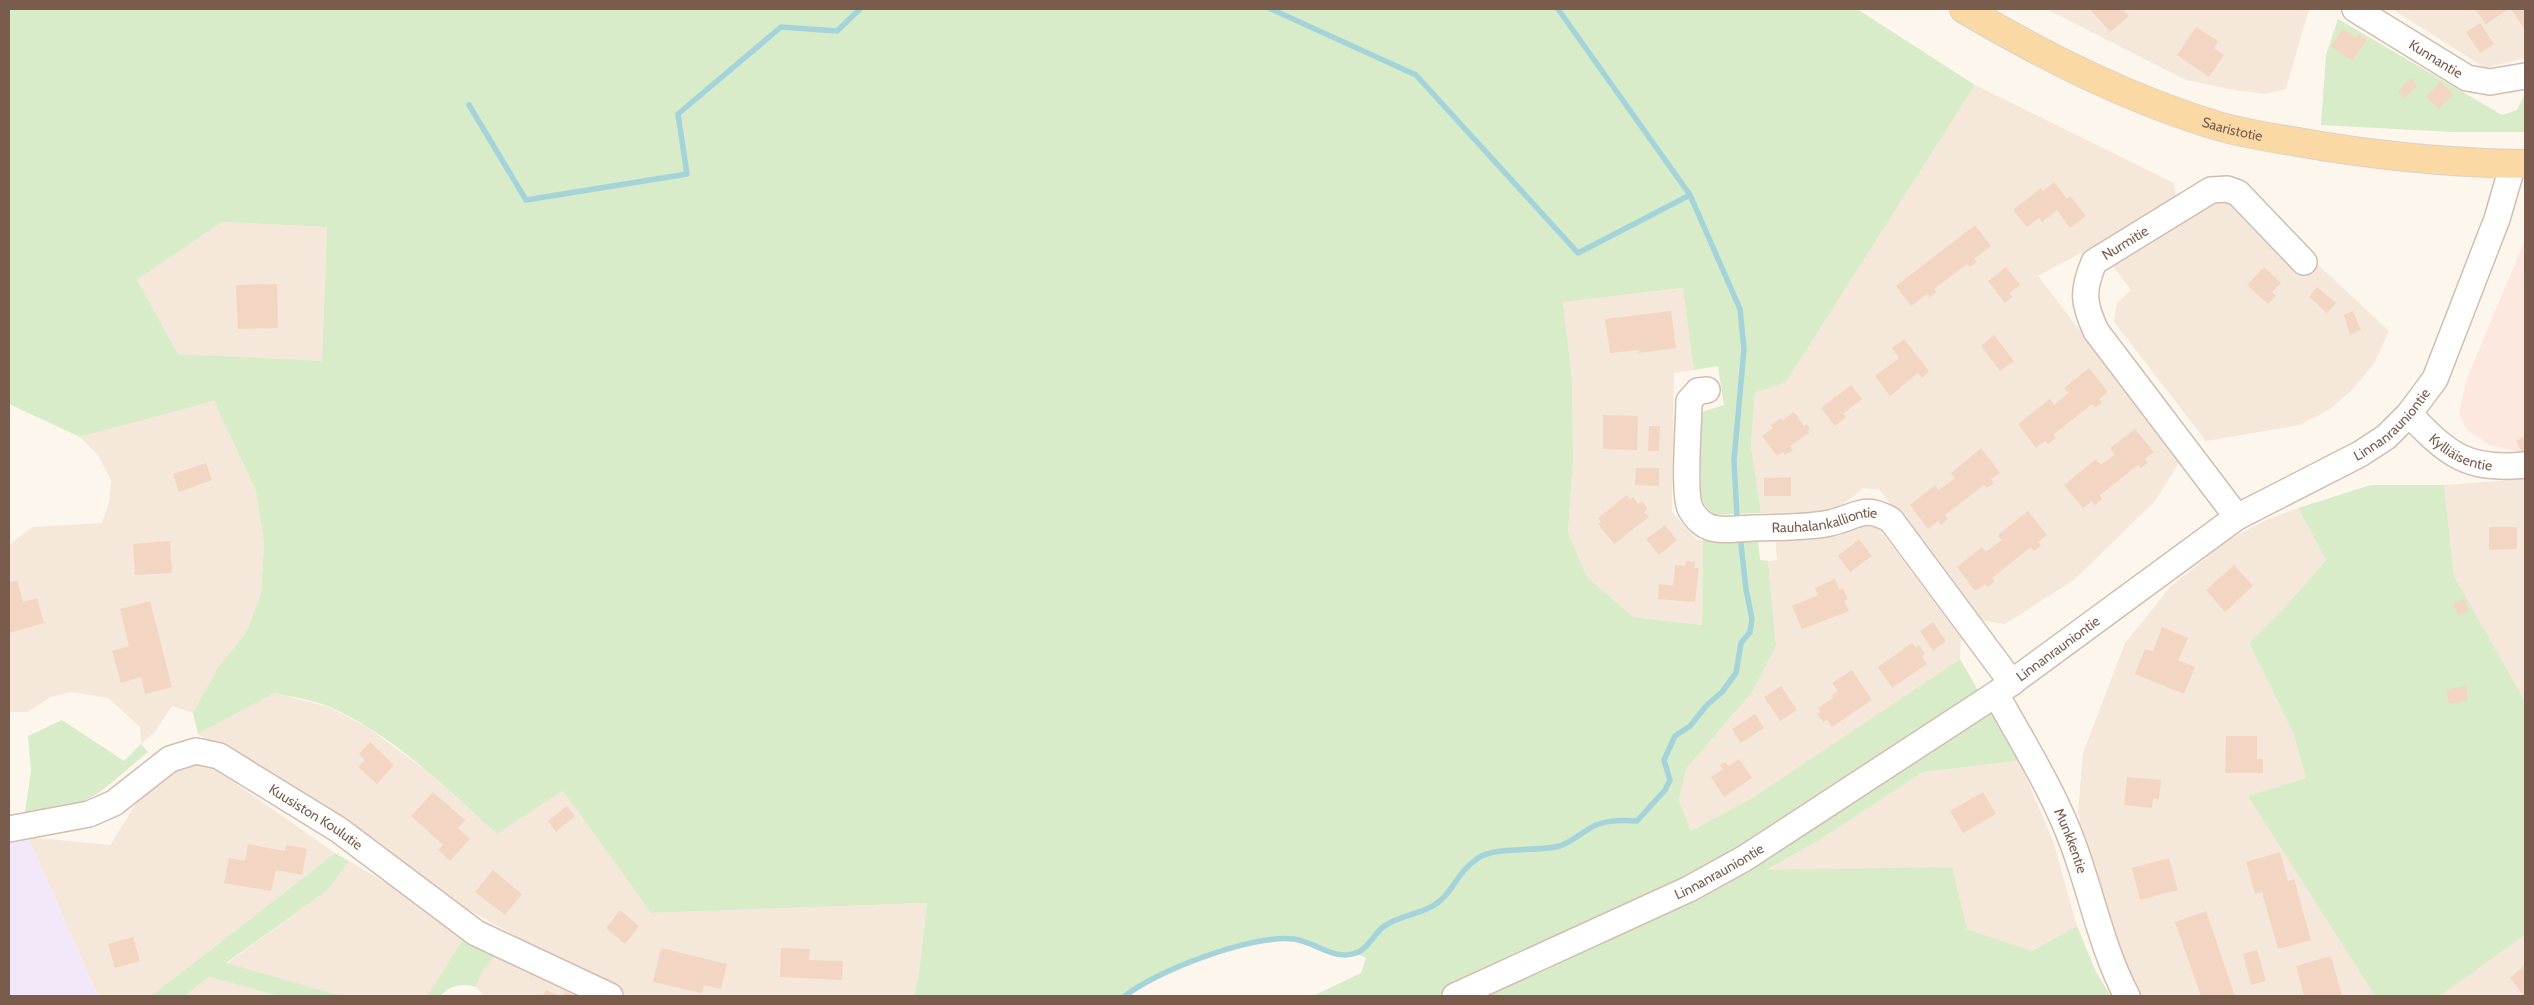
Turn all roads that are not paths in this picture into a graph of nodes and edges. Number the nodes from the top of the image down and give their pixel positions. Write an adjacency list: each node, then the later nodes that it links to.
1 (1964, 9): 4 (main road, Saaristotie)
2 (2355, 9): 3 (street, Kunnantie)
3 (2525, 76)
4 (2519, 164): 7 (street, Linnanrauniontie)
5 (2304, 262): 9 (street, Nurmitie)
6 (1707, 390): 10 (street, Rauhalankalliontie)
7 (2409, 414): 8 (street, Kylliäisentie); 9 (street, Linnanrauniontie)
8 (2525, 465)
9 (2237, 516): 10 (street, Linnanrauniontie)
10 (2004, 689): 13 (street, Linnanrauniontie); 14 (street, Munkkentie)
11 (9, 829): 12 (street, Kuusiston Koulutie)
12 (610, 996)
13 (1455, 996)
14 (2127, 996)

